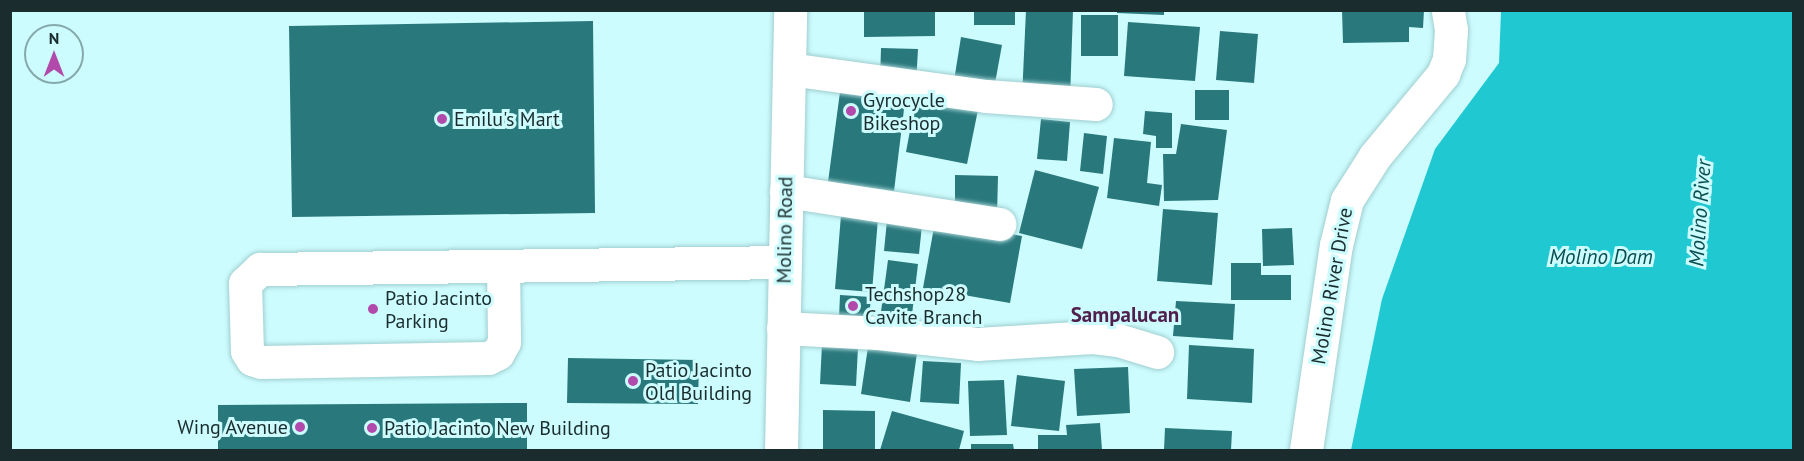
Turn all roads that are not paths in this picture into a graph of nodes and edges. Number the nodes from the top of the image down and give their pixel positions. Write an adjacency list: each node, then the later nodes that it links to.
1 (790, 10): 3 (street, Molino Road)
2 (1448, 10): 12 (street, Molino River Drive)
3 (789, 69): 4 (street); 5 (street, Molino Road)
4 (1096, 104)
5 (786, 191): 6 (street); 7 (street, Molino Road)
6 (999, 224)
7 (785, 262): 8 (street); 9 (street, Molino Road)
8 (503, 266): 8 (street)
9 (783, 328): 10 (street); 11 (street, Molino Road)
10 (1157, 352)
11 (781, 450)
12 (1306, 450)

